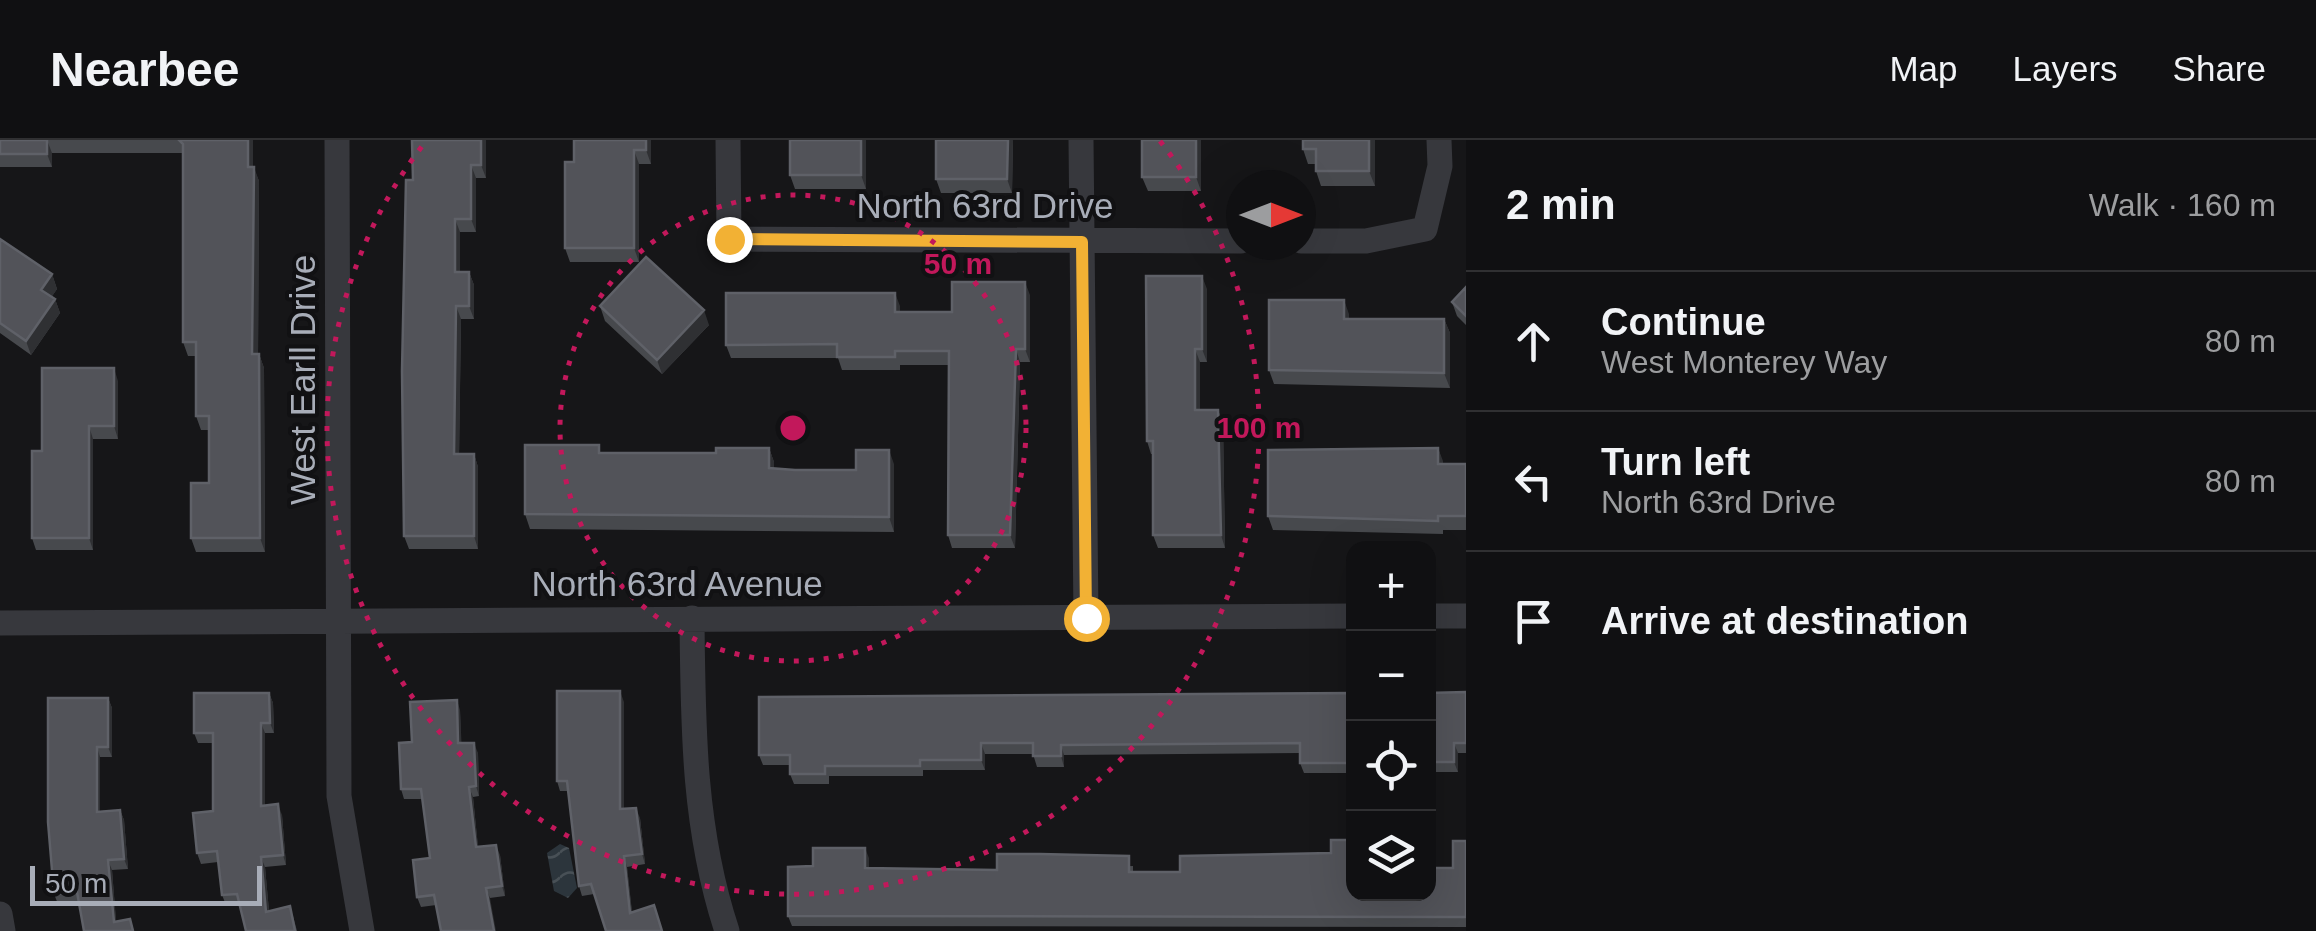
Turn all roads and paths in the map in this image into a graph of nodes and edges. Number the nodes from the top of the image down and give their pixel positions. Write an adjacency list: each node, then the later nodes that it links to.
1 (337, 140): 13 (street, West Earll Drive)
2 (728, 140): 7 (street, North 63rd Drive)
3 (1081, 140): 7 (street)
4 (1439, 140): 6 (street)
5 (1226, 241): 7 (street, North 63rd Drive)
6 (1316, 241)
7 (1082, 242): 12 (street)
8 (1346, 616): 12 (street, North 63rd Avenue)
9 (1436, 616): 10 (street)
10 (1466, 616)
11 (692, 618): 12 (street, North 63rd Avenue); 13 (street, North 63rd Avenue); 18 (street)
12 (1086, 618)
13 (340, 620): 14 (street, North 63rd Avenue); 17 (street, West Earll Drive)
14 (0, 624)
15 (0, 914): 16 (street)
16 (3, 931)
17 (362, 931)
18 (728, 931)

